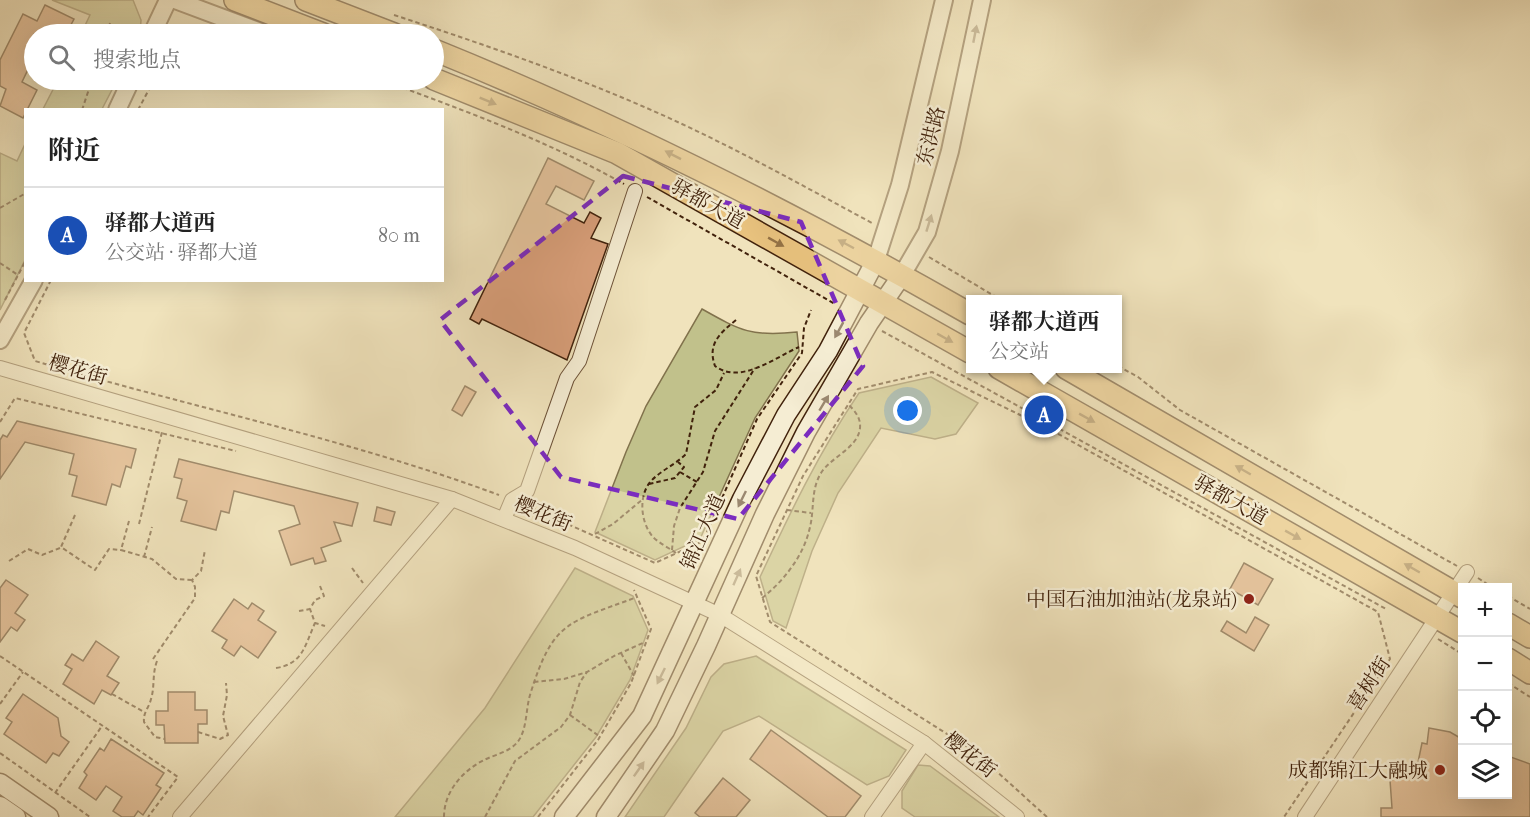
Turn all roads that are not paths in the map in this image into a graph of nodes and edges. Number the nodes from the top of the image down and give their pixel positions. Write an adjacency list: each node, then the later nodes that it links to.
1 (168, 0): 8 (street)
2 (175, 0): 9 (street)
3 (235, 0): 10 (main road)
4 (306, 0): 7 (main road)
5 (944, 0): 17 (street, 东洪路)
6 (982, 0): 18 (street, 东洪路, one-way to 6)
7 (338, 7): 11 (main road)
8 (157, 24)
9 (239, 24)
10 (297, 24)
11 (393, 24)
12 (444, 54): 17 (main road, 驿都大道, one-way to 12)
13 (444, 83): 20 (main road, 驿都大道, one-way to 20)
14 (126, 90): 15 (street)
15 (118, 108)
16 (635, 191): 29 (street)
17 (876, 260): 18 (main road, 驿都大道); 20 (main road, 锦江大道)
18 (902, 275): 21 (main road); 22 (main road, 驿都大道)
19 (24, 282): 23 (street)
20 (860, 292): 21 (main road, 驿都大道); 33 (main road, 锦江大道, one-way to 33)
21 (882, 302): 24 (main road, 驿都大道, one-way to 24); 34 (main road, one-way to 21)
22 (966, 312)
23 (0, 340)
24 (966, 350)
25 (0, 368): 28 (street, 樱花街)
26 (1006, 373): 35 (main road, 驿都大道, one-way to 35)
27 (1073, 373): 32 (main road, 驿都大道, one-way to 27)
28 (452, 499): 29 (street, 樱花街); 47 (street)
29 (504, 519): 33 (street, 樱花街)
30 (1467, 572): 31 (street, 喜树街)
31 (1462, 583)
32 (1458, 594): 35 (street, 喜树街)
33 (696, 602): 34 (street, 樱花街); 48 (main road, 锦江大道, one-way to 48)
34 (720, 615): 41 (street, 樱花街); 49 (main road, one-way to 34)
35 (1432, 624): 37 (main road, 驿都大道); 44 (street, 喜树街)
36 (1512, 626): 38 (main road)
37 (1458, 631)
38 (1530, 637)
39 (1512, 662): 40 (main road)
40 (1530, 674)
41 (924, 743): 50 (street); 51 (street, 樱花街)
42 (0, 783): 46 (main road)
43 (0, 806): 45 (main road)
44 (1309, 815)
45 (16, 817)
46 (49, 817)
47 (180, 817)
48 (564, 817)
49 (606, 817)
50 (872, 817)
51 (1017, 817)

